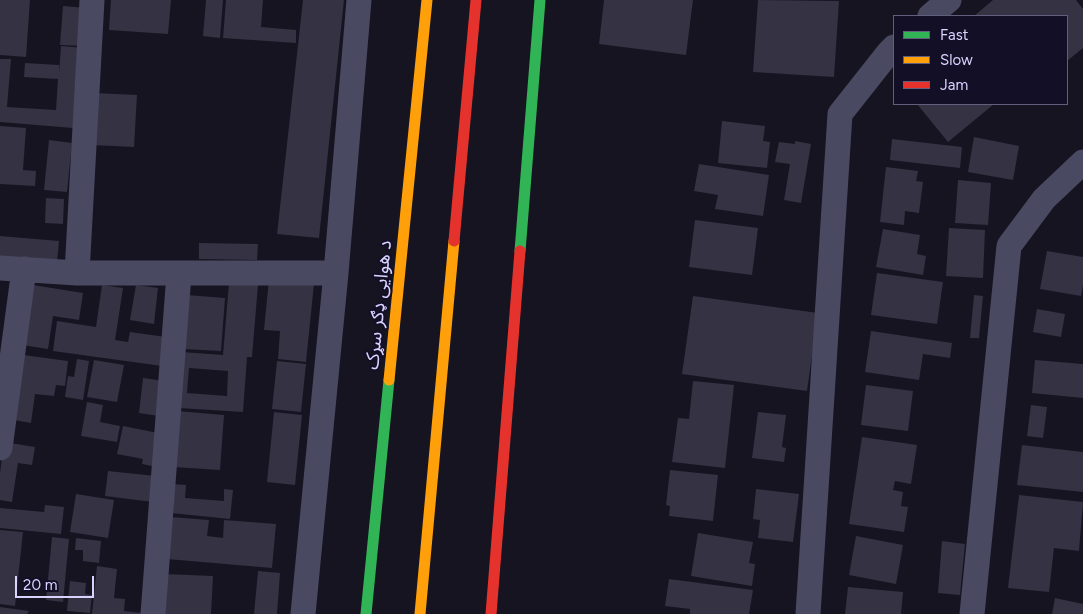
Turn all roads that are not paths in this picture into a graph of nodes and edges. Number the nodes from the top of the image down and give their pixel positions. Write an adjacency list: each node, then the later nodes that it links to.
1 (92, 0): 11 (street)
2 (359, 0): 12 (street)
3 (427, 0): 17 (main road, د هوایی ډګر سړک)
4 (476, 0): 18 (main road)
5 (540, 0): 19 (main road)
6 (948, 0): 7 (street)
7 (931, 15)
8 (893, 48): 20 (street)
9 (1083, 162): 21 (street)
10 (12, 268): 11 (street); 14 (street)
11 (77, 273): 13 (street)
12 (336, 273): 13 (street); 16 (street)
13 (178, 274): 15 (street)
14 (0, 448)
15 (153, 614)
16 (303, 614)
17 (366, 614)
18 (420, 614)
19 (491, 614)
20 (808, 614)
21 (972, 614)

